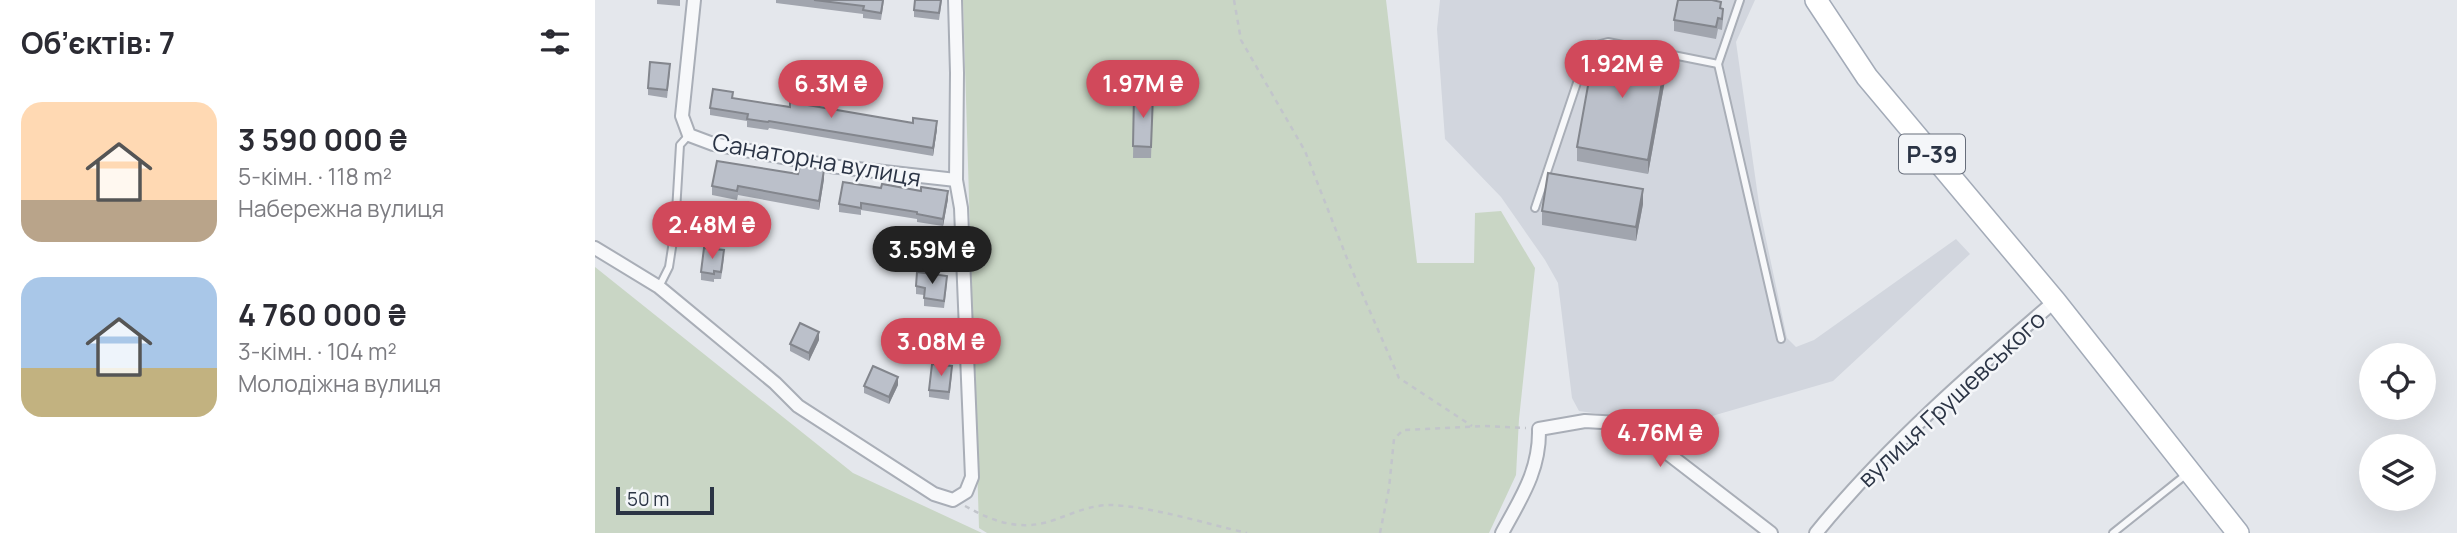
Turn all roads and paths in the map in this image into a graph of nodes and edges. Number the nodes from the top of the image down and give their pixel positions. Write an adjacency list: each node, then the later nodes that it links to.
1 (694, 0): 7 (street, Санаторна вулиця)
2 (955, 0): 8 (street)
3 (1234, 0): 14 (path)
4 (1740, 0): 6 (lane)
5 (1816, 0): 12 (main road, вулиця Грушевського / Р-39)
6 (1718, 64): 9 (lane); 13 (lane)
7 (689, 135): 8 (street, Санаторна вулиця); 11 (lane)
8 (956, 180): 17 (street)
9 (1535, 208)
10 (595, 248): 11 (street)
11 (659, 287): 17 (street)
12 (2055, 301): 16 (main road, Р-39); 22 (street, вулиця Грушевського)
13 (1781, 339)
14 (1472, 426): 15 (path); 19 (path)
15 (1539, 429): 20 (street); 21 (street)
16 (2189, 472): 23 (lane); 24 (main road, Р-39)
17 (953, 500): 18 (path)
18 (1247, 533)
19 (1380, 533)
20 (1503, 533)
21 (1771, 533)
22 (1816, 533)
23 (2113, 533)
24 (2238, 533)

